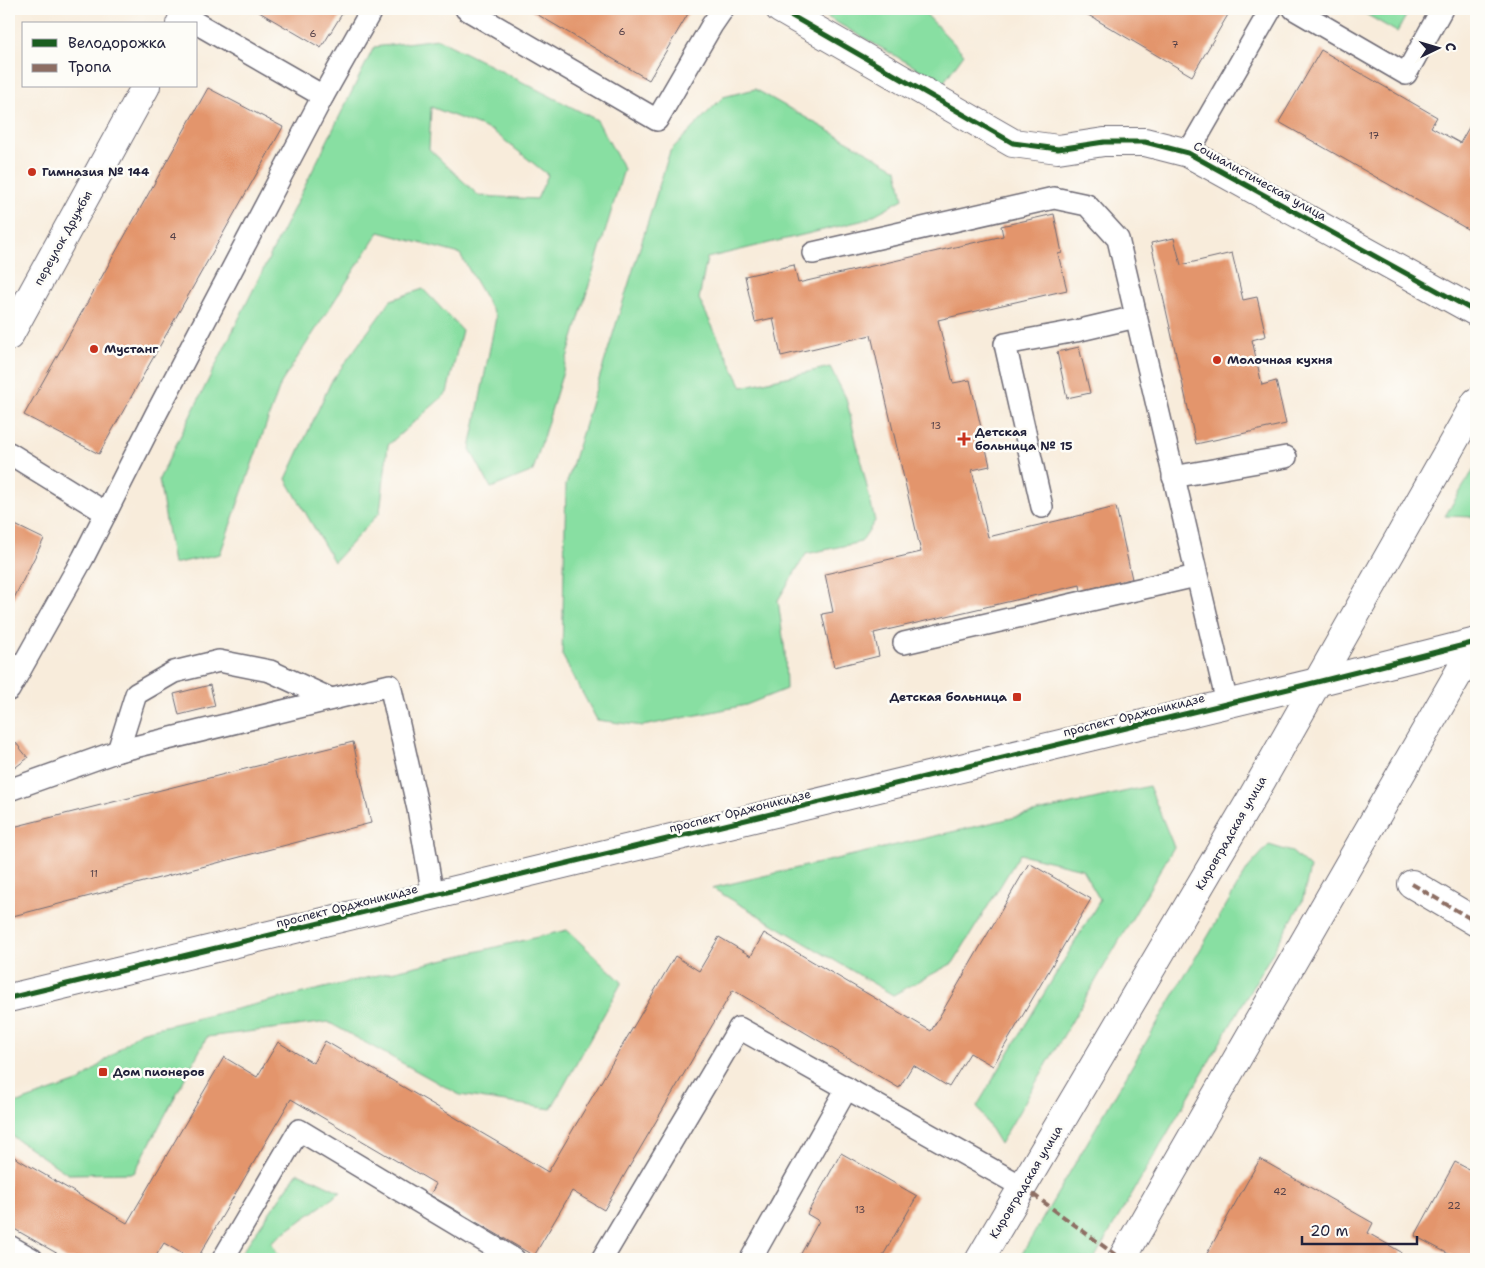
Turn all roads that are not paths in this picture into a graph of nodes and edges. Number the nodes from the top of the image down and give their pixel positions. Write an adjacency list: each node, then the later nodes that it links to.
1 (372, 9): 10 (lane)
2 (466, 9): 3 (lane)
3 (723, 9)
4 (780, 9): 11 (street, Социалистическая улица)
5 (1271, 9): 11 (lane)
6 (1294, 9): 7 (lane)
7 (1442, 9)
8 (198, 24): 10 (lane)
9 (145, 88): 15 (street, переулок Дружбы)
10 (323, 96): 21 (lane)
11 (1188, 153): 13 (street, Социалистическая улица)
12 (814, 253): 14 (lane)
13 (1476, 312)
14 (1136, 317): 19 (lane); 20 (lane)
15 (9, 335)
16 (1476, 402): 25 (street, Кировградская улица)
17 (9, 453): 21 (lane)
18 (1286, 457): 19 (lane)
19 (1173, 477): 22 (lane)
20 (1042, 507)
21 (106, 513): 26 (lane)
22 (1196, 576): 24 (lane); 28 (lane)
23 (1476, 642): 25 (street, проспект Орджоникидзе); 44 (street)
24 (904, 643)
25 (1317, 682): 28 (street, проспект Орджоникидзе); 36 (street, Кировградская улица)
26 (9, 690)
27 (331, 699): 29 (lane); 29 (lane); 32 (lane)
28 (1227, 703): 32 (street, проспект Орджоникидзе)
29 (118, 751): 30 (lane)
30 (9, 790)
31 (1412, 884): 33 (street)
32 (433, 896): 34 (street, проспект Орджоникидзе)
33 (1476, 922)
34 (9, 998)
35 (847, 1088): 36 (lane); 41 (lane); 42 (lane)
36 (1023, 1187): 43 (street, Кировградская улица)
37 (9, 1246): 38 (lane)
38 (32, 1259)
39 (223, 1259): 40 (lane)
40 (514, 1259)
41 (602, 1259)
42 (751, 1259)
43 (980, 1259)
44 (1122, 1259)

